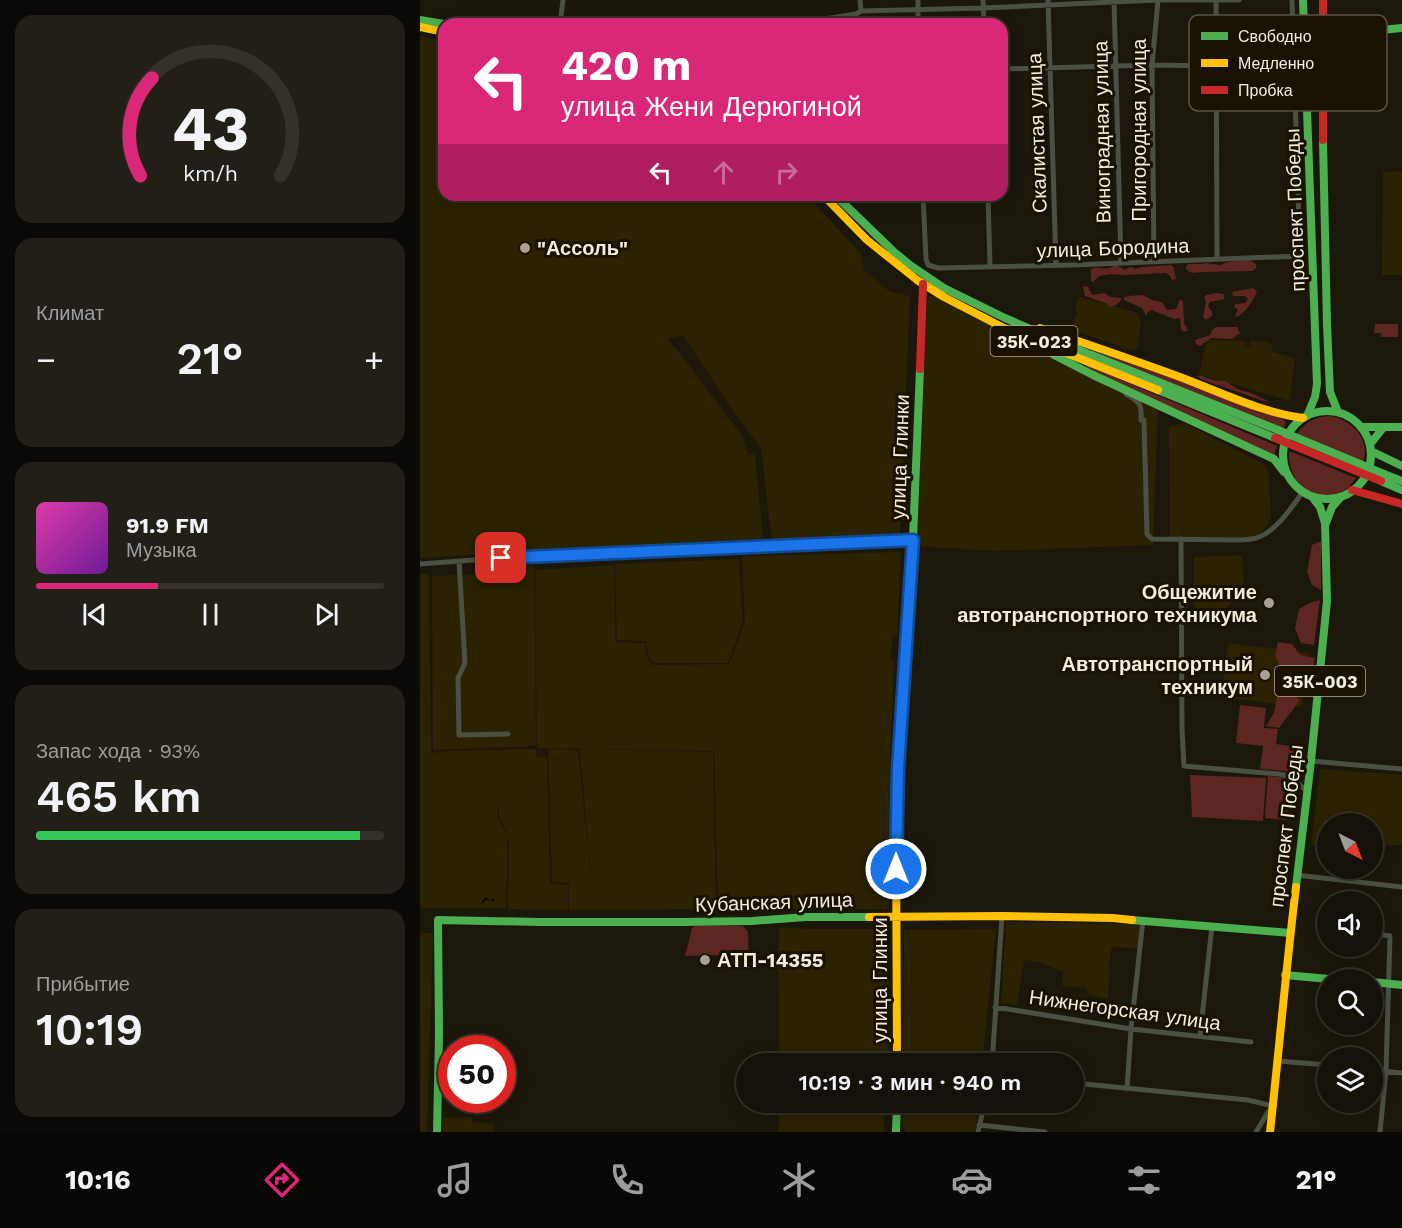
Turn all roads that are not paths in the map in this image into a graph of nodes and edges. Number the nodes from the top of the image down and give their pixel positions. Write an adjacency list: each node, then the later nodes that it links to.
1 (563, 0): 17 (street)
2 (860, 0): 14 (street)
3 (918, 0): 13 (street)
4 (983, 0): 12 (street)
5 (1158, 0): 9 (street); 10 (street); 28 (street, Пригородная улица)
6 (1239, 0): 10 (street)
7 (1292, 0): 15 (street)
8 (1304, 0): 16 (main road, проспект Победы)
9 (1114, 1): 11 (street); 29 (street, Виноградная улица)
10 (1216, 1)
11 (1048, 2): 12 (street); 32 (street, Скалистая улица)
12 (983, 8): 13 (street); 21 (street)
13 (918, 9): 14 (street); 20 (street)
14 (859, 13): 18 (street); 19 (street)
15 (1292, 15)
16 (1304, 15)
17 (561, 18)
18 (829, 18)
19 (858, 18)
20 (918, 18)
21 (984, 18)
22 (420, 20): 23 (main road)
23 (438, 23)
24 (420, 27): 27 (main road)
25 (1402, 28): 26 (main road)
26 (1387, 30)
27 (438, 31)
28 (1152, 65): 29 (street); 30 (street); 44 (street, Пригородная улица)
29 (1115, 66): 32 (street); 45 (street, Виноградная улица)
30 (1189, 66)
31 (1008, 69): 32 (street)
32 (1050, 69): 46 (street, Скалистая улица)
33 (1215, 111): 43 (street)
34 (1295, 111): 38 (street)
35 (1307, 111): 37 (main road, проспект Победы)
36 (1323, 111): 52 (main road, проспект Победы)
37 (1308, 140): 38 (street); 53 (main road, проспект Победы)
38 (1296, 141): 43 (street, улица Бородина)
39 (829, 201): 48 (main road, 35К-023)
40 (841, 201): 49 (main road, 35К-023)
41 (923, 201): 47 (street, улица Бородина)
42 (988, 201): 47 (street)
43 (1217, 259): 44 (street, улица Бородина)
44 (1154, 261): 45 (street, улица Бородина)
45 (1120, 263): 46 (street, улица Бородина)
46 (1056, 265): 47 (street, улица Бородина)
47 (990, 266)
48 (923, 284): 50 (main road, 35К-023); 71 (main road, улица Глинки)
49 (1017, 323): 53 (main road); 57 (main road, 35К-023)
50 (1039, 343): 51 (main road); 57 (main road, 35К-023)
51 (1105, 381): 60 (main road); 70 (street)
52 (1338, 412): 53 (main road); 54 (main road)
53 (1305, 417): 60 (main road)
54 (1362, 427): 56 (main road); 58 (main road)
55 (1402, 427): 56 (main road)
56 (1383, 428): 58 (main road)
57 (1276, 434): 61 (main road, 35К-023, bridge)
58 (1371, 447): 59 (main road); 63 (main road)
59 (1402, 466)
60 (1284, 472): 65 (main road)
61 (1383, 478): 62 (main road, 35К-023); 64 (main road, 35К-023)
62 (1402, 481)
63 (1352, 490): 66 (main road); 68 (main road)
64 (1402, 490)
65 (1302, 493): 67 (main road); 70 (street)
66 (1342, 496): 67 (main road); 69 (main road)
67 (1313, 498): 69 (main road, проспект Победы)
68 (1402, 504)
69 (1325, 523): 75 (main road, проспект Победы / 35К-003)
70 (1181, 539): 77 (street)
71 (913, 540): 72 (street); 80 (main road, улица Глинки)
72 (459, 561): 73 (street); 74 (street)
73 (420, 564)
74 (508, 734)
75 (1311, 761): 76 (street); 77 (main road, проспект Победы / 35К-003)
76 (1402, 769)
77 (1308, 792): 78 (main road, проспект Победы / 35К-003)
78 (1296, 875): 79 (street); 84 (main road, проспект Победы / 35К-003)
79 (1402, 887)
80 (896, 916): 81 (main road, Кубанская улица); 95 (main road, улица Глинки); 108 (main road, Кубанская улица)
81 (1002, 916): 82 (main road, Кубанская улица); 91 (street)
82 (1143, 920): 83 (main road, Кубанская улица); 92 (street)
83 (1212, 926): 84 (main road, Кубанская улица); 93 (street)
84 (1290, 933): 86 (main road, проспект Победы / 35К-003)
85 (1383, 935): 89 (street)
86 (1285, 975): 87 (main road); 97 (main road, проспект Победы / 35К-003)
87 (1317, 978)
88 (1383, 983): 89 (main road)
89 (1388, 984): 90 (main road); 100 (street)
90 (1402, 985)
91 (995, 1007): 92 (street, Нижнегорская улица); 96 (street)
92 (1131, 1029): 93 (street, Нижнегорская улица); 103 (street)
93 (1200, 1036): 94 (street, Нижнегорская улица)
94 (1251, 1042)
95 (897, 1053)
96 (993, 1053)
97 (1278, 1061): 98 (street); 104 (main road, проспект Победы / 35К-003)
98 (1317, 1064)
99 (1383, 1071): 100 (street)
100 (1386, 1071): 101 (street); 114 (street)
101 (1402, 1073)
102 (1084, 1084): 103 (street)
103 (1127, 1089): 104 (street)
104 (1273, 1106): 112 (street); 113 (main road, проспект Победы / 35К-003)
105 (897, 1113): 109 (main road)
106 (982, 1113): 107 (street)
107 (979, 1125): 110 (street); 111 (street)
108 (437, 1132)
109 (896, 1132)
110 (978, 1132)
111 (1045, 1132)
112 (1256, 1132)
113 (1270, 1132)
114 (1380, 1132)

